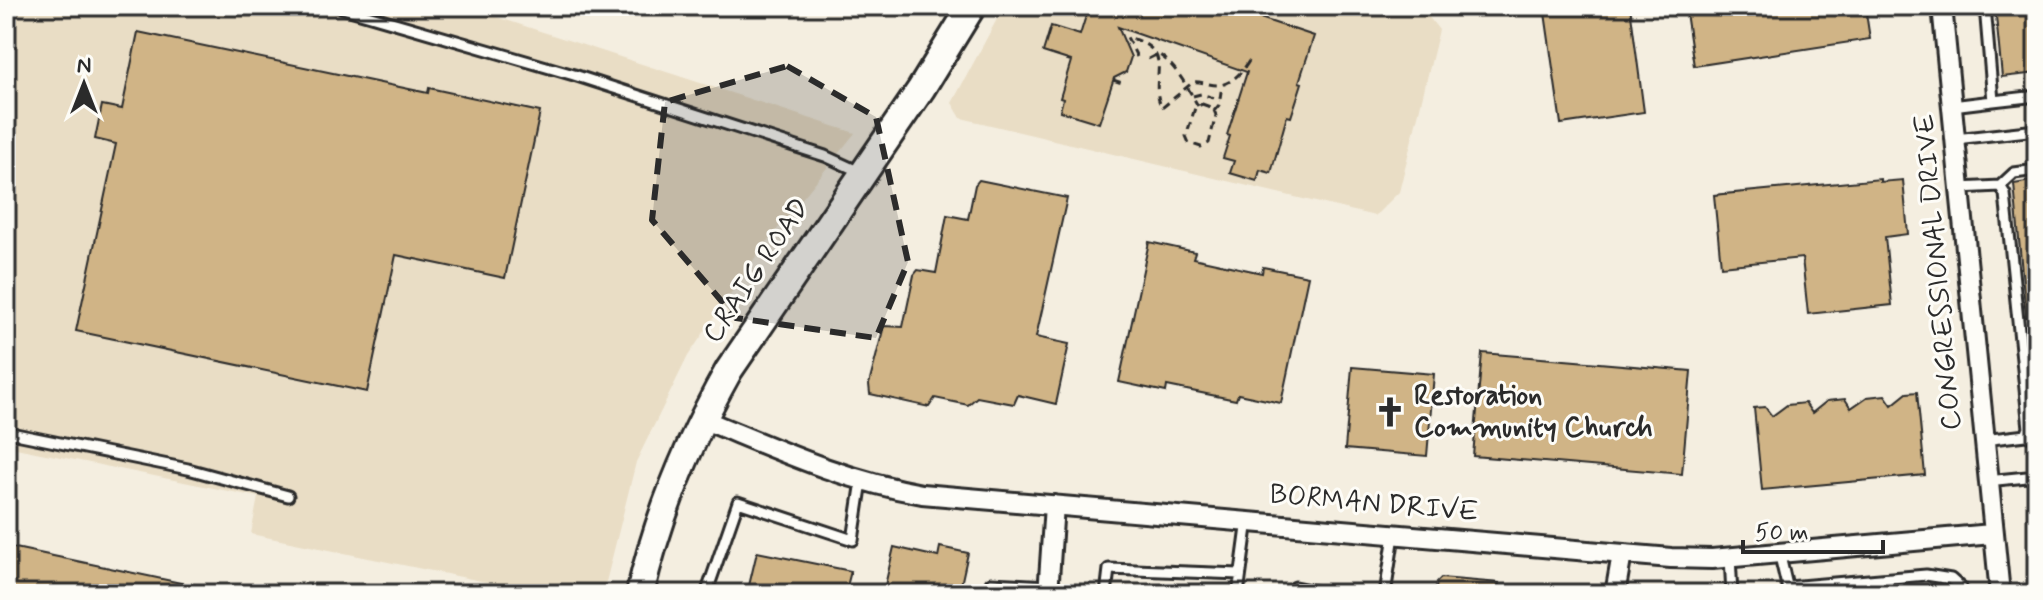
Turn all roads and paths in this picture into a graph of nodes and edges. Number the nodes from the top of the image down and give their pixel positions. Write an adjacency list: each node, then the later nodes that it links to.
1 (336, 6): 23 (lane)
2 (972, 6): 23 (main road, CRAIG ROAD)
3 (1942, 6): 18 (street, CONGRESSIONAL DRIVE)
4 (1985, 6): 16 (lane)
5 (1156, 55): 6 (path); 7 (path); 12 (path); 12 (path)
6 (1137, 57)
7 (1148, 59)
8 (1250, 59): 11 (path)
9 (1113, 80): 10 (path)
10 (1122, 83)
11 (1222, 85): 12 (path); 15 (path)
12 (1187, 86): 13 (path)
13 (1193, 96): 15 (path); 17 (path)
14 (2037, 96): 16 (lane)
15 (1220, 100): 19 (path)
16 (1993, 101): 18 (lane)
17 (1198, 106): 19 (path); 19 (path)
18 (1952, 106): 21 (street, CONGRESSIONAL DRIVE)
19 (1214, 111)
20 (2037, 130): 21 (lane)
21 (1955, 139): 25 (street, CONGRESSIONAL DRIVE)
22 (2037, 170): 24 (lane)
23 (863, 173): 26 (main road, CRAIG ROAD)
24 (2000, 186): 25 (lane); 28 (lane)
25 (1959, 188): 29 (street, CONGRESSIONAL DRIVE)
26 (702, 419): 32 (street, BORMAN DRIVE); 45 (main road, CRAIG ROAD)
27 (6, 432): 34 (lane)
28 (2026, 435): 29 (lane); 30 (lane)
29 (1983, 440): 33 (street, CONGRESSIONAL DRIVE)
30 (2037, 440)
31 (2035, 478): 33 (lane)
32 (862, 481): 35 (street, BORMAN DRIVE); 46 (lane)
33 (1987, 481): 37 (street, CONGRESSIONAL DRIVE)
34 (288, 496)
35 (1054, 505): 36 (street, BORMAN DRIVE); 43 (street)
36 (1248, 520): 38 (street, BORMAN DRIVE); 42 (lane)
37 (1992, 534): 39 (street, BORMAN DRIVE); 56 (street)
38 (1394, 535): 40 (street, BORMAN DRIVE); 52 (lane)
39 (1779, 552): 41 (street, BORMAN DRIVE); 44 (lane)
40 (1622, 554): 41 (street, BORMAN DRIVE); 53 (street)
41 (1730, 557): 54 (lane)
42 (1240, 574): 48 (lane); 49 (lane)
43 (1049, 590): 47 (lane)
44 (1788, 591): 55 (lane)
45 (640, 594)
46 (706, 594)
47 (990, 594)
48 (1106, 594)
49 (1238, 594)
50 (1294, 594): 51 (lane)
51 (1330, 594)
52 (1385, 594)
53 (1615, 594)
54 (1732, 594)
55 (1962, 594)
56 (2000, 594)

